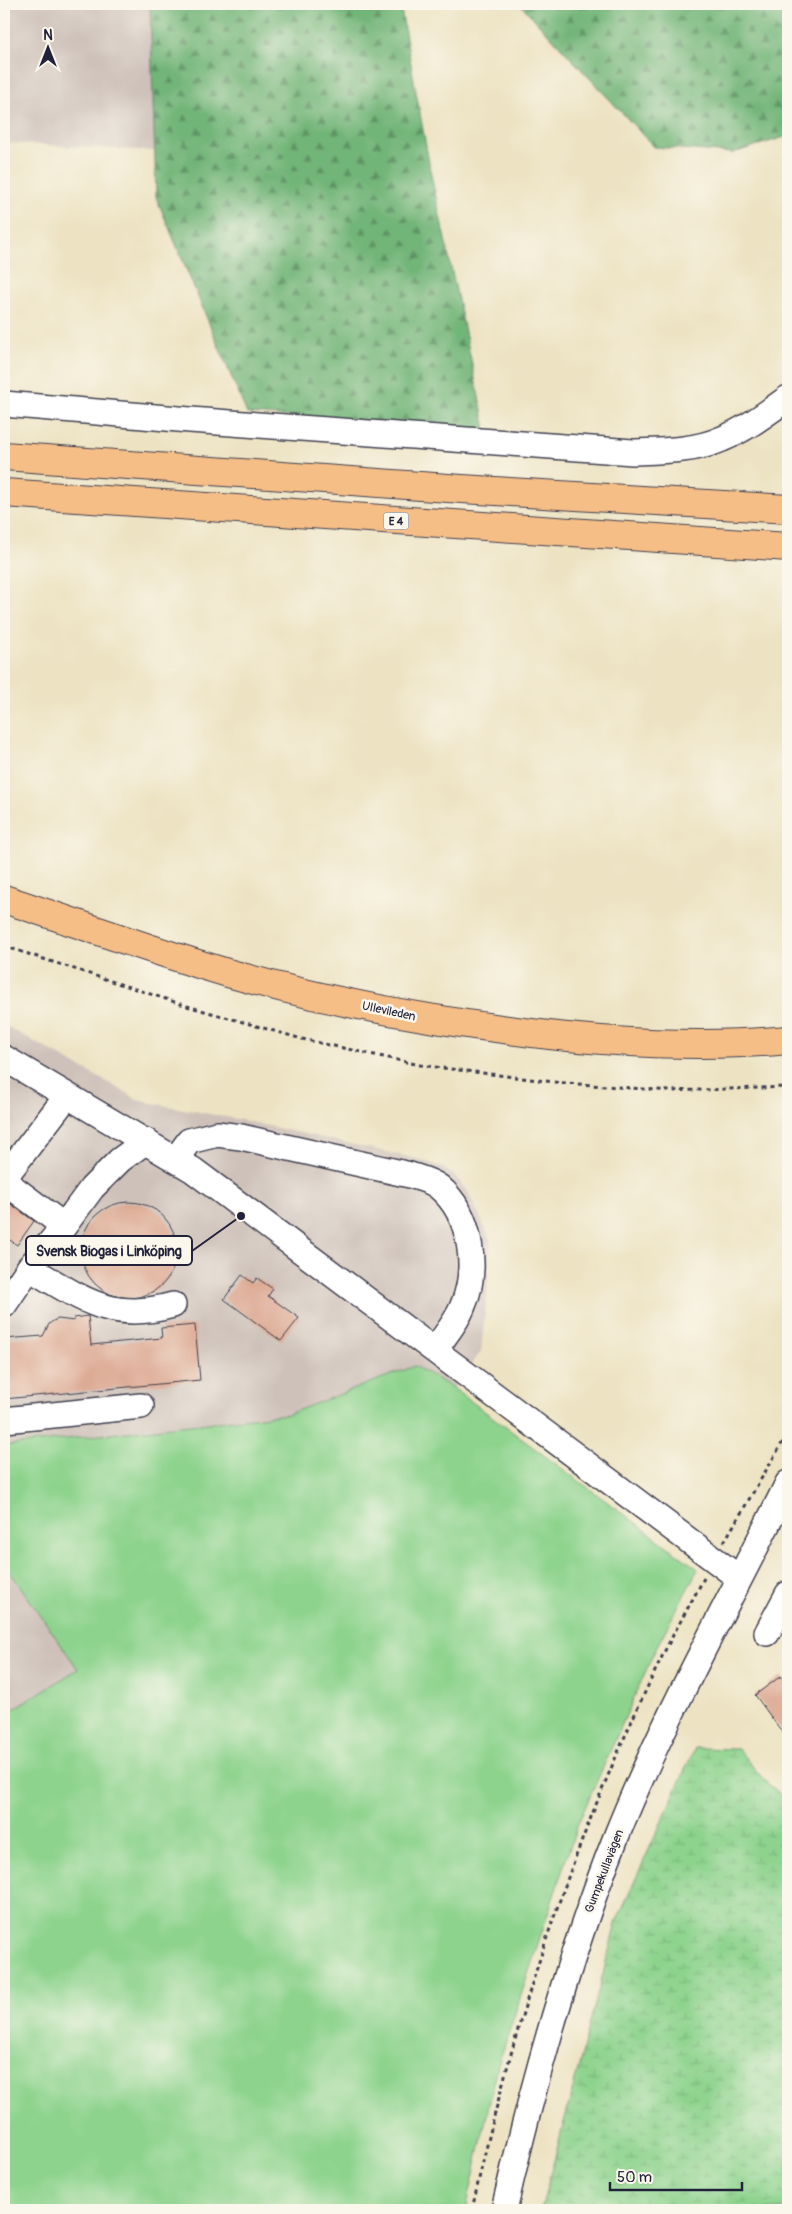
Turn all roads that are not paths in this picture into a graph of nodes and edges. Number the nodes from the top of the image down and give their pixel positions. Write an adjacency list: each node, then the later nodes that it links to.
1 (788, 398): 2 (street)
2 (4, 404)
3 (4, 456): 5 (main road)
4 (4, 493): 6 (main road, E 4)
5 (788, 509)
6 (788, 547)
7 (4, 899): 8 (main road, Ullevileden)
8 (788, 1040)
9 (4, 1058): 10 (street)
10 (67, 1096): 11 (street); 13 (street)
11 (146, 1140): 12 (street); 14 (street)
12 (176, 1159): 18 (street); 18 (street)
13 (4, 1180): 14 (street)
14 (64, 1226): 15 (street)
15 (29, 1268): 16 (street); 17 (street)
16 (4, 1305)
17 (173, 1305)
18 (435, 1350): 24 (street)
19 (141, 1406): 20 (street)
20 (4, 1420)
21 (788, 1482): 23 (street, Gumpekullavägen)
22 (788, 1506): 23 (street, Gumpekullavägen)
23 (755, 1551): 24 (street, Gumpekullavägen)
24 (740, 1578): 27 (street, Gumpekullavägen)
25 (788, 1594): 26 (street)
26 (767, 1633)
27 (504, 2210)

